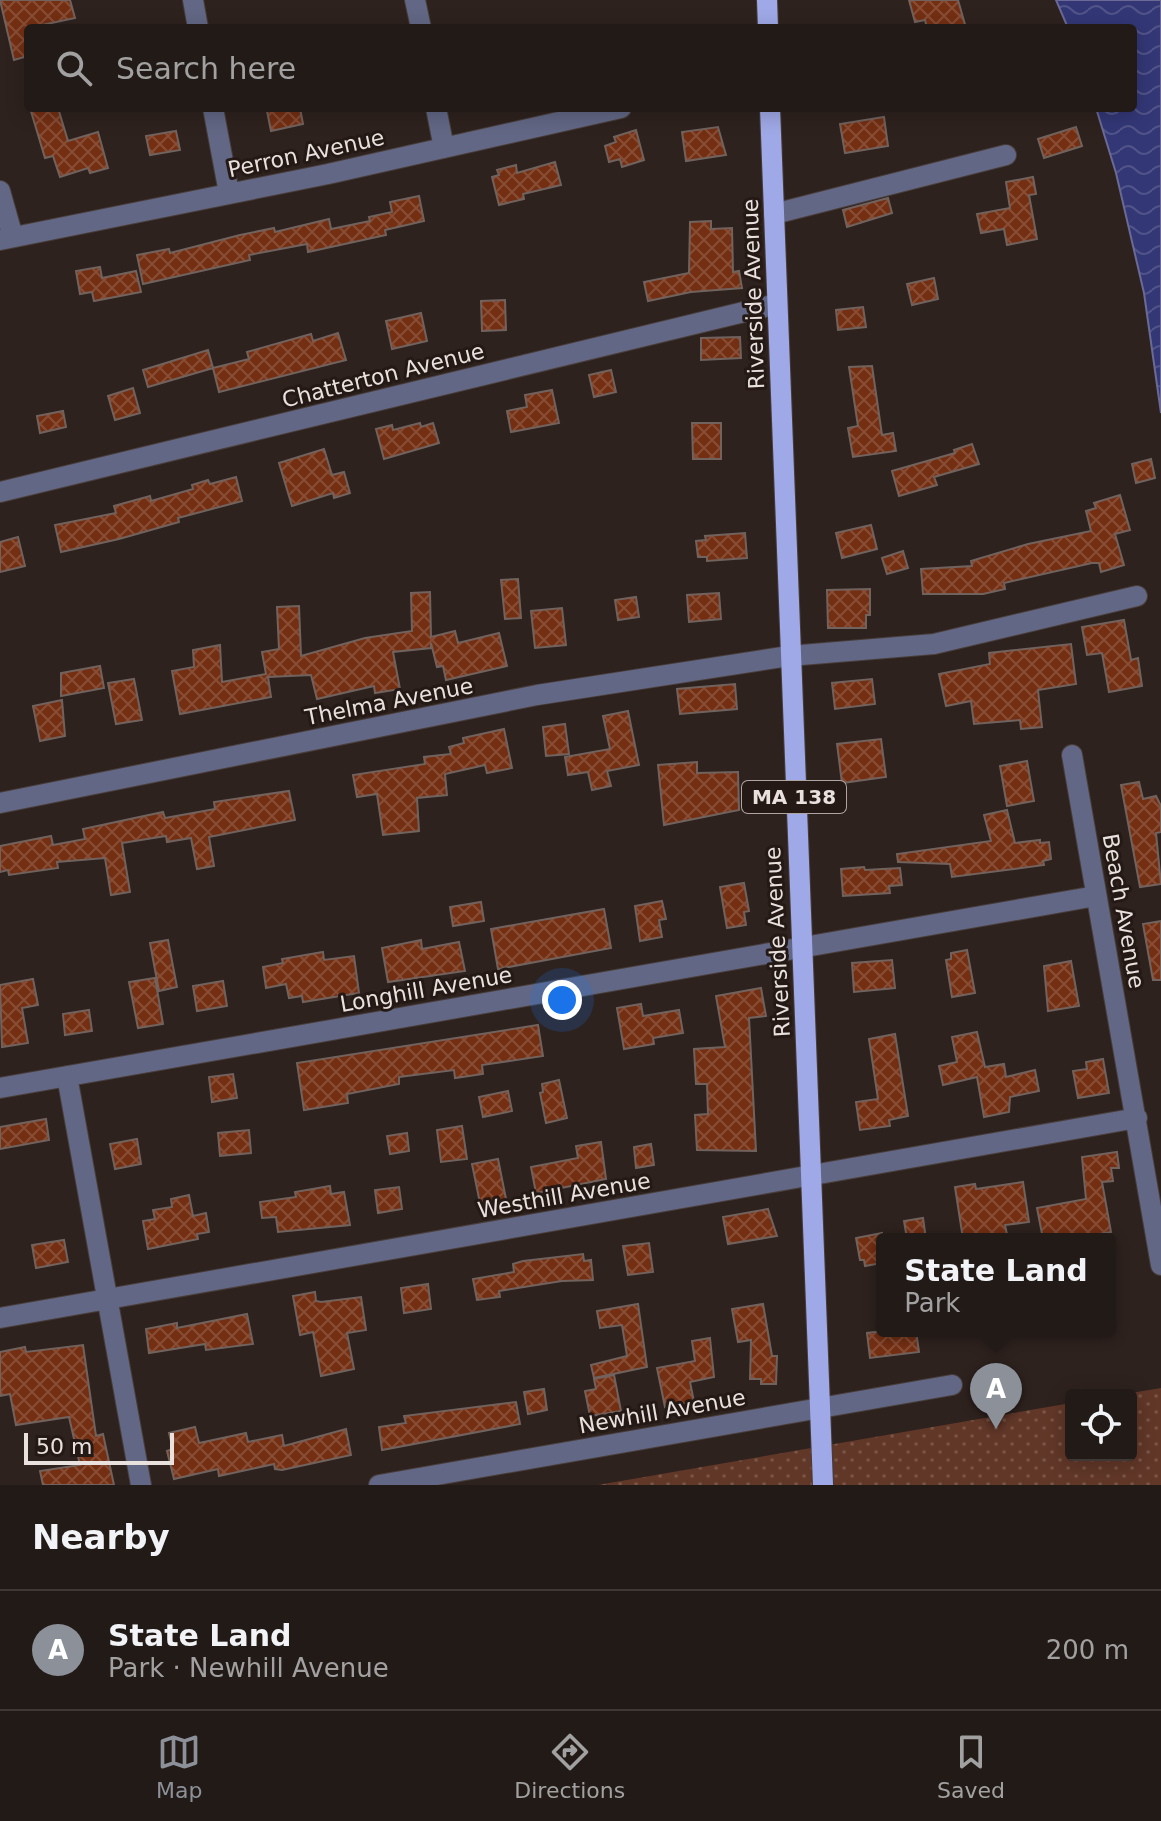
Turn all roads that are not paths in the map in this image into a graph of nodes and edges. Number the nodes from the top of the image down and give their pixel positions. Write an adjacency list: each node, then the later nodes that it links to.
1 (193, 0): 4 (street)
2 (415, 0): 5 (street)
3 (767, 0): 6 (main road)
4 (197, 24)
5 (420, 24)
6 (768, 24)
7 (214, 112): 14 (street)
8 (437, 112): 11 (street)
9 (603, 112): 11 (street, Perron Avenue)
10 (770, 112): 15 (main road, Riverside Avenue / MA 138)
11 (444, 148): 14 (street, Perron Avenue)
12 (1006, 155): 15 (street)
13 (0, 191): 16 (street)
14 (229, 193): 16 (street, Perron Avenue)
15 (774, 214): 17 (main road, Riverside Avenue / MA 138)
16 (6, 238)
17 (777, 304): 18 (street, Chatterton Avenue); 20 (main road, Riverside Avenue / MA 138)
18 (0, 492)
19 (1137, 596): 20 (street, Thelma Avenue)
20 (789, 656): 22 (street, Thelma Avenue); 24 (main road, Riverside Avenue / MA 138)
21 (1072, 755): 23 (street, Beach Avenue)
22 (0, 803)
23 (1096, 896): 24 (street, Longhill Avenue); 27 (street, Beach Avenue)
24 (801, 947): 25 (street, Longhill Avenue); 28 (main road, Riverside Avenue / MA 138)
25 (67, 1076): 26 (street, Longhill Avenue); 30 (street)
26 (0, 1088)
27 (1137, 1118): 28 (street, Westhill Avenue); 29 (street, Beach Avenue)
28 (812, 1175): 30 (street, Westhill Avenue); 33 (main road, Riverside Avenue / MA 138)
29 (1161, 1265)
30 (110, 1299): 31 (street, Westhill Avenue); 34 (street)
31 (0, 1318)
32 (952, 1385): 33 (street, Newhill Avenue)
33 (821, 1408): 35 (street, Newhill Avenue); 36 (main road, Riverside Avenue / MA 138)
34 (141, 1485)
35 (379, 1485)
36 (823, 1485)

